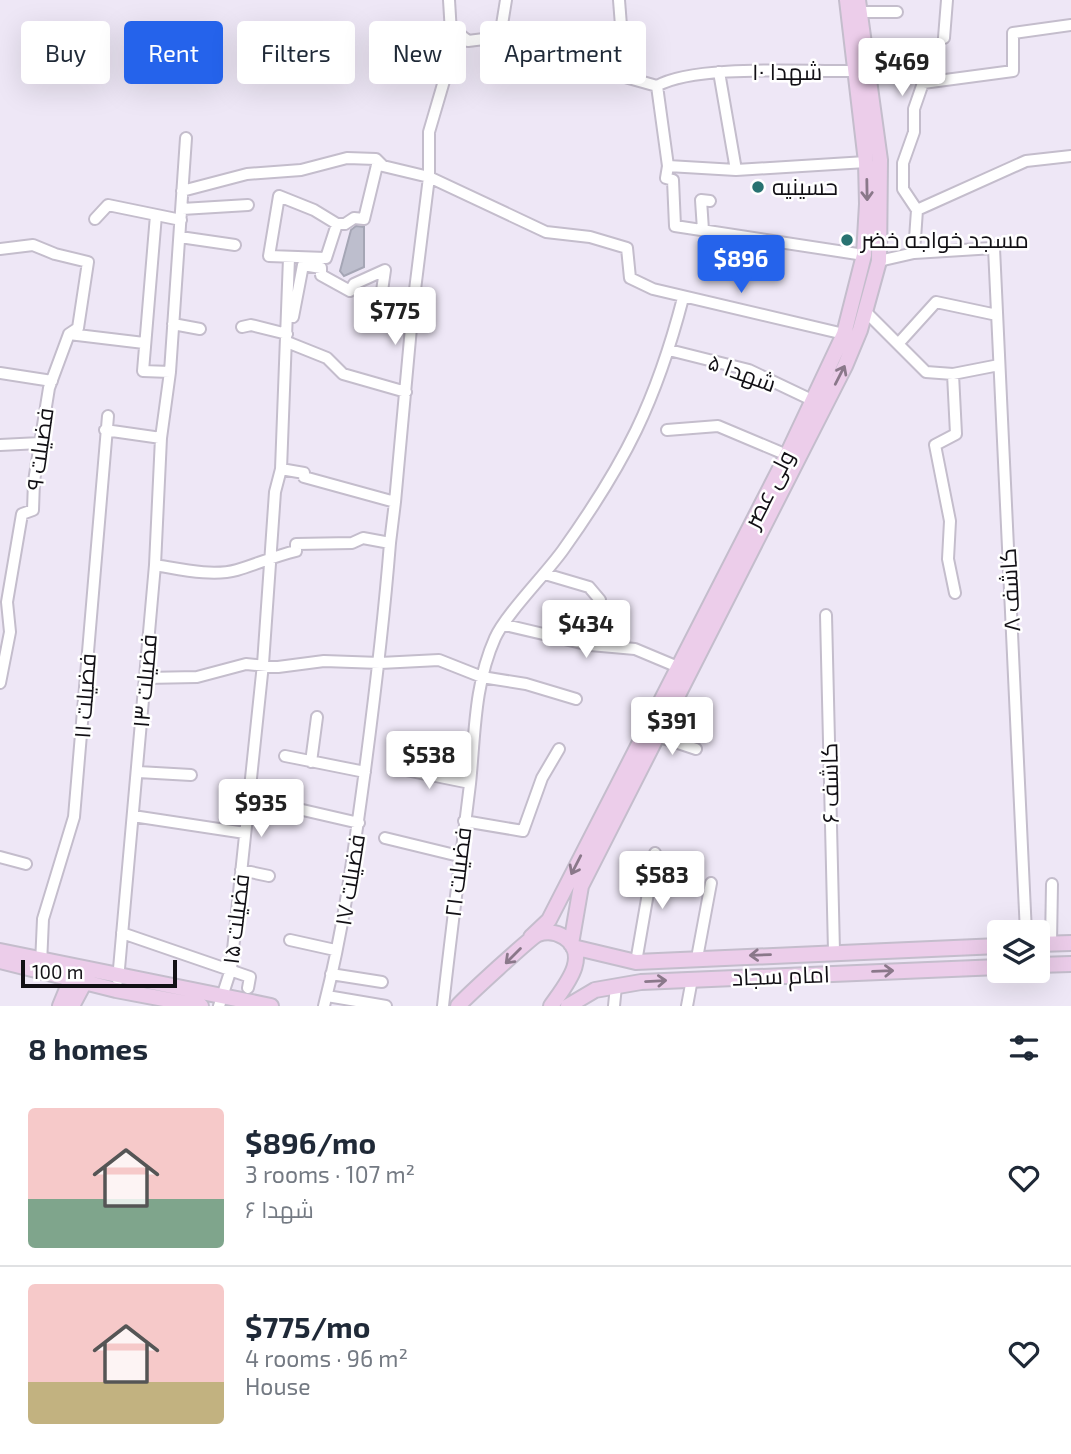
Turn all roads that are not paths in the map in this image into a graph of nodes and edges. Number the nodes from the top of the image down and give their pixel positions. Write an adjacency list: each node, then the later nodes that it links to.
1 (449, 0): 8 (street)
2 (506, 0): 11 (street)
3 (619, 0): 15 (street)
4 (847, 0): 12 (main road, ولی عصر)
5 (947, 0): 10 (street)
6 (859, 6): 7 (street); 12 (main road, ولی عصر)
7 (897, 12)
8 (450, 21)
9 (1071, 25): 20 (street)
10 (944, 38)
11 (466, 39)
12 (861, 70): 13 (street, شهدا ۱۰); 19 (main road, ولی عصر)
13 (719, 72): 15 (street, شهدا ۱۰); 22 (street)
14 (443, 84): 23 (street, فضیلت ۱۷)
15 (661, 84): 21 (street)
16 (186, 138): 24 (street, فضیلت ۱۳)
17 (1071, 156): 27 (street)
18 (378, 161): 23 (street); 24 (street); 31 (street)
19 (873, 161): 20 (street); 22 (street); 37 (main road, ولی عصر, one-way to 37); 39 (main road, ولی عصر)
20 (903, 163): 27 (street)
21 (668, 166): 22 (street); 32 (street)
22 (736, 170)
23 (429, 177): 40 (street); 41 (street, فضیلت ۱۷)
24 (183, 191): 29 (street, فضیلت ۱۳)
25 (710, 201): 32 (street)
26 (248, 205): 29 (street)
27 (917, 210): 36 (street)
28 (156, 215): 29 (street); 30 (street); 50 (street)
29 (182, 215): 33 (street, فضیلت ۱۳)
30 (95, 219)
31 (337, 224): 38 (street); 38 (street)
32 (703, 230): 37 (street)
33 (180, 237): 34 (street); 44 (street, فضیلت ۱۳)
34 (235, 244)
35 (0, 249): 47 (street, فضیلت ۹)
36 (914, 253): 39 (street); 43 (street, کاشف ۸)
37 (864, 255): 48 (main road, ولی عصر)
38 (289, 258): 49 (street)
39 (879, 261): 42 (main road, ولی عصر)
40 (683, 298): 48 (street); 52 (street, فضیلت ۲۱)
41 (413, 306): 49 (street); 58 (street, فضیلت ۱۷)
42 (866, 312): 51 (street); 79 (main road, ولی عصر, one-way to 42)
43 (997, 315): 51 (street); 53 (street, کاشف ۸)
44 (173, 324): 46 (street); 54 (street, فضیلت ۱۳)
45 (242, 327): 49 (street)
46 (200, 329)
47 (69, 334): 50 (street); 57 (street, فضیلت ۹)
48 (844, 334): 59 (main road, ولی عصر)
49 (287, 341): 58 (street); 67 (street, فضیلت ۱۵)
50 (144, 343): 54 (street)
51 (898, 344): 56 (street)
52 (669, 350): 59 (street, شهدا ۵); 72 (street, فضیلت ۲۱)
53 (999, 365): 56 (street); 110 (street, کاشف ۸)
54 (170, 372): 63 (street, فضیلت ۱۳)
55 (0, 373): 57 (street)
56 (953, 374): 73 (street)
57 (52, 381): 64 (street, فضیلت ۹)
58 (406, 392): 68 (street, فضیلت ۱۷)
59 (814, 401): 66 (main road, ولی عصر)
60 (108, 416): 61 (street, فضیلت ۱۱)
61 (105, 430): 63 (street); 129 (street, فضیلت ۱۱)
62 (667, 430): 66 (street)
63 (161, 438): 71 (street, فضیلت ۱۳)
64 (40, 443): 65 (street); 82 (street, فضیلت ۹)
65 (0, 445)
66 (787, 455): 79 (main road, ولی عصر)
67 (281, 469): 68 (street); 70 (street, فضیلت ۱۵)
68 (394, 502): 69 (street, فضیلت ۱۷)
69 (390, 543): 70 (street); 77 (street, فضیلت ۱۷)
70 (269, 557): 71 (street); 78 (street, فضیلت ۱۵)
71 (155, 565): 81 (street, فضیلت ۱۳)
72 (545, 574): 74 (street); 76 (street, فضیلت ۲۱)
73 (955, 593)
74 (600, 600)
75 (826, 615): 121 (street, کاشف ۶)
76 (505, 625): 79 (street); 80 (street, فضیلت ۲۱)
77 (380, 663): 78 (street); 80 (street); 92 (street, فضیلت ۱۷)
78 (263, 664): 81 (street); 95 (street, فضیلت ۱۵)
79 (684, 669): 85 (main road, ولی عصر); 113 (main road, ولی عصر, one-way to 113)
80 (482, 677): 83 (street); 94 (street, فضیلت ۲۱)
81 (145, 678): 91 (street, فضیلت ۱۳)
82 (0, 683)
83 (576, 699)
84 (317, 717): 89 (street)
85 (657, 736): 87 (street); 109 (main road, ولی عصر)
86 (559, 748): 97 (street)
87 (696, 749)
88 (285, 756): 89 (street)
89 (311, 762): 92 (street)
90 (396, 768): 94 (street)
91 (138, 772): 93 (street); 96 (street, فضیلت ۱۳)
92 (365, 772): 98 (street, فضیلت ۱۷)
93 (191, 775)
94 (470, 783): 97 (street, فضیلت ۲۱)
95 (248, 802): 98 (street); 99 (street, فضیلت ۱۵)
96 (134, 816): 99 (street); 112 (street, فضیلت ۱۳)
97 (464, 821): 102 (street, فضیلت ۲۱)
98 (359, 823): 119 (street, فضیلت ۱۷)
99 (245, 833): 105 (street, فضیلت ۱۵)
100 (385, 838): 102 (street)
101 (655, 853): 126 (street)
102 (459, 856): 147 (street, فضیلت ۲۱)
103 (0, 857): 104 (street)
104 (26, 864)
105 (242, 870): 106 (street); 131 (street, فضیلت ۱۵)
106 (269, 876)
107 (711, 883): 124 (street)
108 (1052, 884): 111 (street)
109 (574, 918): 117 (main road, ولی عصر); 123 (main road)
110 (1025, 920)
111 (1048, 920)
112 (122, 933): 131 (street); 137 (street, فضیلت ۱۳)
113 (531, 937): 117 (main road, امام سجاد); 148 (main road, ولی عصر, one-way to 148)
114 (290, 940): 119 (street)
115 (1071, 943): 116 (main road)
116 (1050, 944)
117 (572, 946): 123 (main road, امام سجاد); 149 (main road, ولی عصر)
118 (987, 946): 121 (main road, امام سجاد)
119 (335, 950): 132 (street, فضیلت ۱۷)
120 (0, 951): 129 (main road)
121 (834, 951): 122 (main road, امام سجاد)
122 (791, 954): 124 (main road, امام سجاد, one-way to 124); 134 (main road)
123 (597, 955): 126 (main road, امام سجاد)
124 (696, 958): 126 (main road, امام سجاد)
125 (0, 961): 129 (main road)
126 (636, 962)
127 (1071, 964): 128 (main road)
128 (1050, 965)
129 (41, 966): 133 (main road)
130 (987, 967): 134 (main road, امام سجاد, one-way to 130)
131 (231, 969): 139 (street); 141 (street, فضیلت ۱۵)
132 (331, 974): 136 (street); 140 (street, فضیلت ۱۷)
133 (81, 975): 137 (main road); 142 (main road); 143 (main road)
134 (793, 975): 135 (main road, امام سجاد)
135 (692, 979): 138 (main road, امام سجاد, one-way to 135); 152 (street)
136 (382, 982)
137 (117, 983): 141 (main road); 144 (main road)
138 (615, 986): 150 (main road, امام سجاد); 151 (street)
139 (248, 988)
140 (326, 1001): 146 (street)
141 (220, 1002): 145 (main road)
142 (60, 1006)
143 (72, 1006)
144 (201, 1006)
145 (270, 1006)
146 (386, 1006)
147 (443, 1006)
148 (458, 1006)
149 (551, 1006)
150 (568, 1006)
151 (614, 1006)
152 (687, 1006)

